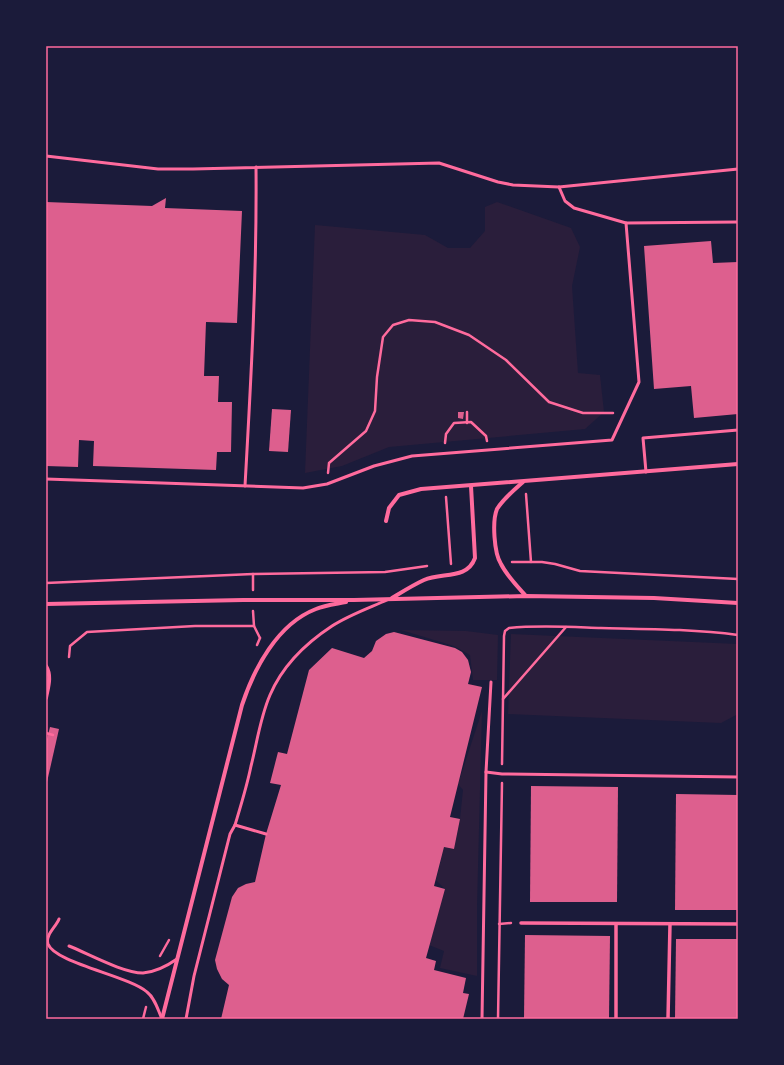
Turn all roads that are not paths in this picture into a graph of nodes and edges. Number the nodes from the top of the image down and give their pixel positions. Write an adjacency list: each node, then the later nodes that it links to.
1 (46, 156): 2 (lane)
2 (256, 167): 4 (lane); 12 (lane)
3 (738, 169): 4 (lane)
4 (559, 187): 6 (lane)
5 (738, 222): 6 (lane)
6 (626, 223): 12 (lane)
7 (738, 430): 9 (lane)
8 (738, 464): 9 (street)
9 (646, 472): 11 (street)
10 (46, 479): 12 (lane)
11 (524, 481): 13 (street); 15 (street)
12 (245, 486)
13 (470, 486): 14 (street); 16 (street)
14 (386, 521)
15 (526, 596): 16 (street); 18 (street)
16 (391, 598): 17 (street); 25 (lane)
17 (354, 600): 19 (street); 33 (street)
18 (738, 603)
19 (46, 604)
20 (46, 666): 22 (street)
21 (491, 682): 23 (lane)
22 (46, 698)
23 (486, 772): 24 (lane); 36 (lane)
24 (738, 777)
25 (235, 825): 26 (lane); 35 (lane)
26 (266, 834)
27 (59, 919): 34 (lane)
28 (521, 923): 29 (street)
29 (616, 924): 30 (street); 37 (street)
30 (670, 924): 31 (street); 38 (street)
31 (738, 924)
32 (70, 946): 33 (lane)
33 (178, 958): 34 (street)
34 (162, 1019)
35 (186, 1019)
36 (482, 1019)
37 (616, 1019)
38 (668, 1019)

